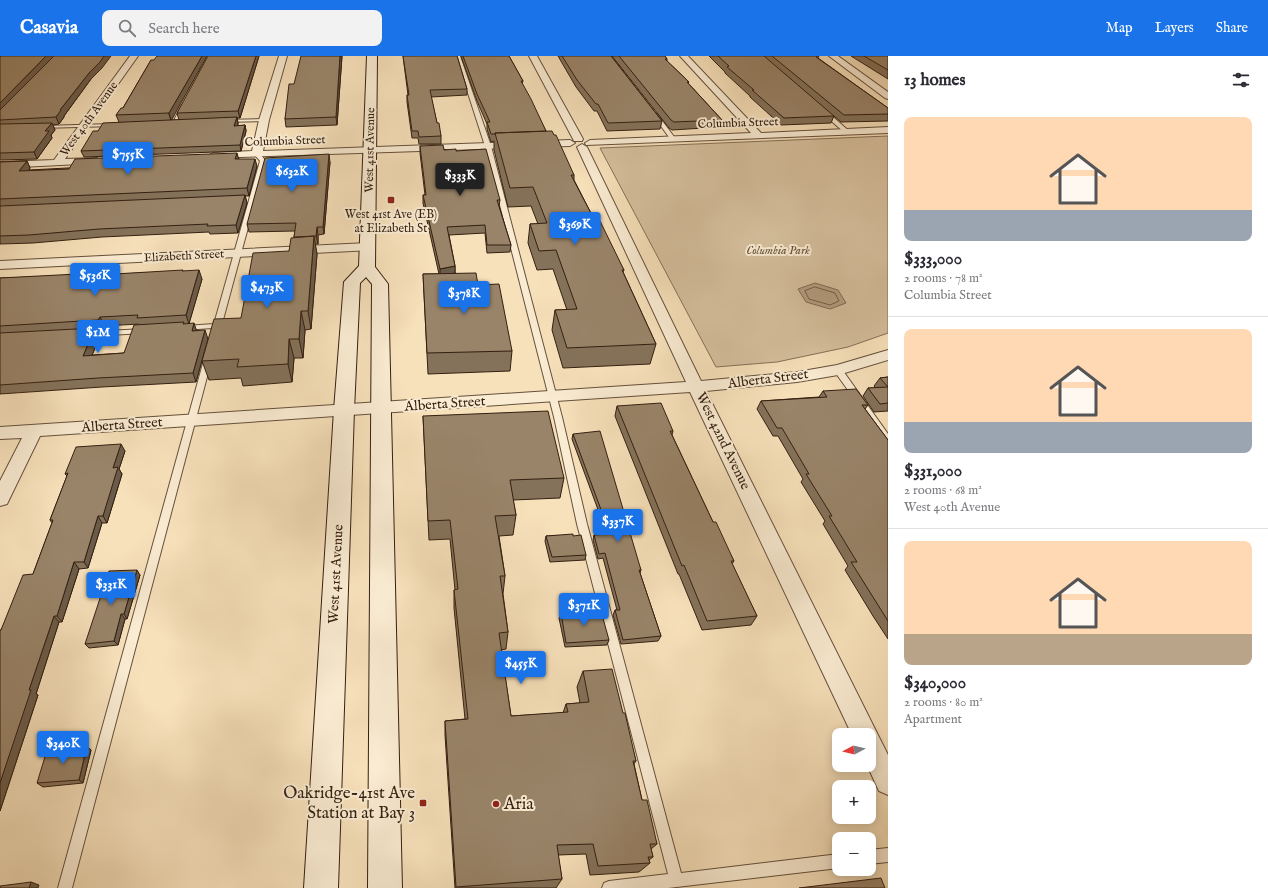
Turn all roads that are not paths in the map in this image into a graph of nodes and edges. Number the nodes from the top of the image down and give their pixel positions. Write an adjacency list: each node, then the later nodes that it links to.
1 (134, 56): 18 (street, West 40th Avenue)
2 (283, 56): 12 (street)
3 (372, 56): 26 (main road, West 41st Avenue)
4 (458, 56): 25 (lane)
5 (533, 56): 24 (street, West 42nd Avenue)
6 (684, 56): 22 (street)
7 (833, 56): 8 (street)
8 (888, 96)
9 (185, 103): 15 (lane)
10 (817, 106): 21 (lane)
11 (650, 109): 23 (lane)
12 (264, 120): 13 (lane); 27 (street)
13 (221, 121)
14 (167, 123): 15 (lane)
15 (174, 123): 16 (lane)
16 (182, 123)
17 (120, 125): 18 (lane)
18 (84, 126): 19 (lane); 30 (street, West 40th Avenue)
19 (38, 128)
20 (888, 130): 21 (street, Columbia Street)
21 (847, 132): 22 (street, Columbia Street)
22 (758, 135): 23 (street, Columbia Street)
23 (673, 139): 24 (street, Columbia Street)
24 (580, 143): 25 (street, Columbia Street); 44 (street, West 42nd Avenue)
25 (488, 146): 26 (street, Columbia Street); 45 (lane)
26 (370, 151): 27 (street, Columbia Street); 34 (main road, West 41st Avenue)
27 (257, 154): 28 (street, Columbia Street); 33 (lane)
28 (203, 157)
29 (111, 160): 30 (street)
30 (58, 162): 31 (street)
31 (0, 165)
32 (244, 199): 33 (lane)
33 (252, 199): 35 (lane)
34 (368, 247): 35 (street, Elizabeth Street); 37 (main road, West 41st Avenue)
35 (237, 253): 36 (street, Elizabeth Street); 38 (lane)
36 (0, 265)
37 (368, 267): 46 (main road); 47 (main road, West 41st Avenue)
38 (217, 326): 39 (lane); 48 (lane)
39 (178, 329)
40 (155, 330): 41 (lane)
41 (78, 334)
42 (888, 355): 43 (street, Alberta Street)
43 (838, 370): 44 (street, Alberta Street); 51 (lane)
44 (696, 387): 45 (street, Alberta Street); 53 (street, West 42nd Avenue)
45 (553, 397): 46 (street, Alberta Street); 59 (lane)
46 (382, 408): 47 (street, Alberta Street); 62 (main road)
47 (344, 410): 48 (street, Alberta Street); 61 (main road, West 41st Avenue)
48 (192, 419): 49 (street, Alberta Street); 60 (lane)
49 (34, 431): 50 (street, Alberta Street); 52 (street)
50 (0, 433)
51 (888, 440)
52 (0, 499)
53 (862, 728)
54 (876, 757): 55 (street)
55 (888, 782)
56 (888, 855): 57 (lane)
57 (876, 856)
58 (832, 862): 59 (lane)
59 (676, 880): 63 (lane)
60 (65, 888)
61 (321, 888)
62 (385, 888)
63 (609, 888)

